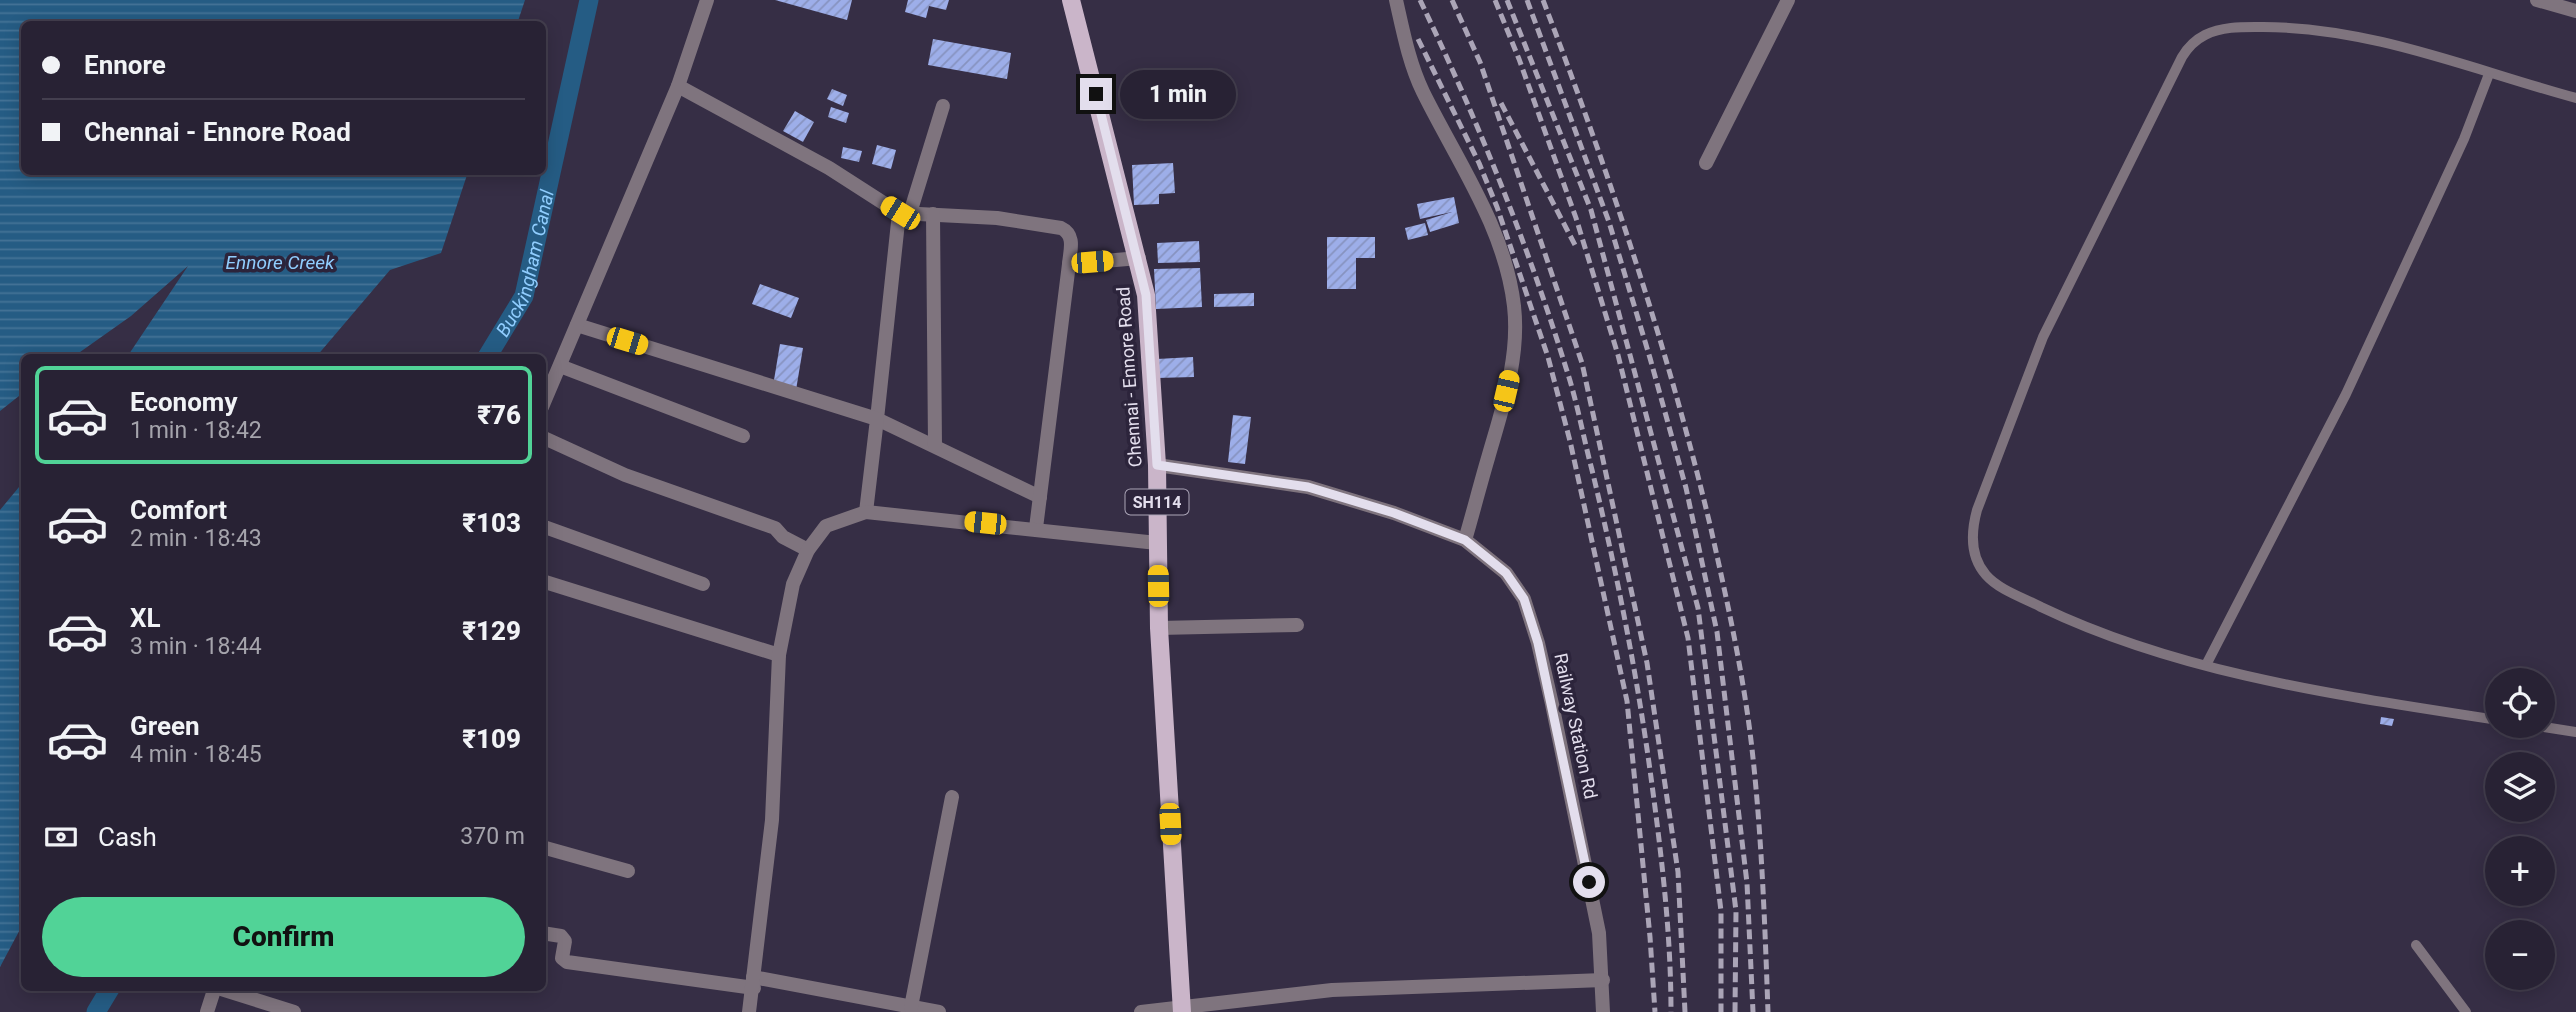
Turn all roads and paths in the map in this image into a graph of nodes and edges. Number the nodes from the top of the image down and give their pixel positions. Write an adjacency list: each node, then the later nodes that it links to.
1 (707, 0): 8 (street)
2 (1071, 0): 14 (main road, Chennai - Ennore Road / SH114)
3 (1396, 0): 28 (street)
4 (1788, 0): 11 (street)
5 (2537, 0): 6 (street)
6 (2576, 10)
7 (2489, 74): 9 (lane); 36 (lane); 36 (lane)
8 (678, 86): 12 (street); 16 (street)
9 (2576, 98)
10 (943, 106): 12 (street)
11 (1706, 163)
12 (905, 213): 13 (street); 19 (street)
13 (933, 214): 15 (street); 22 (street)
14 (1139, 258): 15 (street); 23 (main road, Chennai - Ennore Road / SH114)
15 (1069, 264): 24 (street)
16 (577, 325): 17 (street); 19 (street)
17 (560, 366): 18 (street); 20 (street)
18 (546, 398)
19 (877, 419): 22 (street); 25 (street)
20 (743, 436)
21 (546, 439): 30 (street)
22 (935, 446): 24 (street)
23 (1157, 465): 28 (street, Railway Station Rd); 29 (main road, Chennai - Ennore Road / SH114)
24 (1040, 497): 27 (street)
25 (866, 512): 27 (street); 30 (street)
26 (546, 527): 32 (street)
27 (1036, 528): 29 (street)
28 (1465, 540): 45 (street, Railway Station Rd)
29 (1157, 543): 34 (main road, Chennai - Ennore Road / SH114)
30 (808, 550): 35 (street)
31 (546, 583): 35 (street)
32 (703, 584)
33 (1297, 625): 34 (street)
34 (1159, 628): 50 (main road, Chennai - Ennore Road / SH114)
35 (779, 655): 46 (street)
36 (2206, 665): 37 (lane)
37 (2485, 718)
38 (2555, 729): 39 (lane)
39 (2576, 732)
40 (952, 797): 49 (street)
41 (546, 848): 42 (street)
42 (628, 871)
43 (546, 934): 46 (street)
44 (2416, 945): 57 (lane)
45 (1603, 980): 50 (street); 56 (street, Railway Station Rd)
46 (753, 982): 49 (street); 53 (street)
47 (214, 991): 51 (street)
48 (228, 991): 52 (street)
49 (911, 1007): 54 (street)
50 (1181, 1009): 55 (street)
51 (207, 1012)
52 (294, 1012)
53 (749, 1012)
54 (939, 1012)
55 (1141, 1012)
56 (1603, 1012)
57 (2466, 1012)

